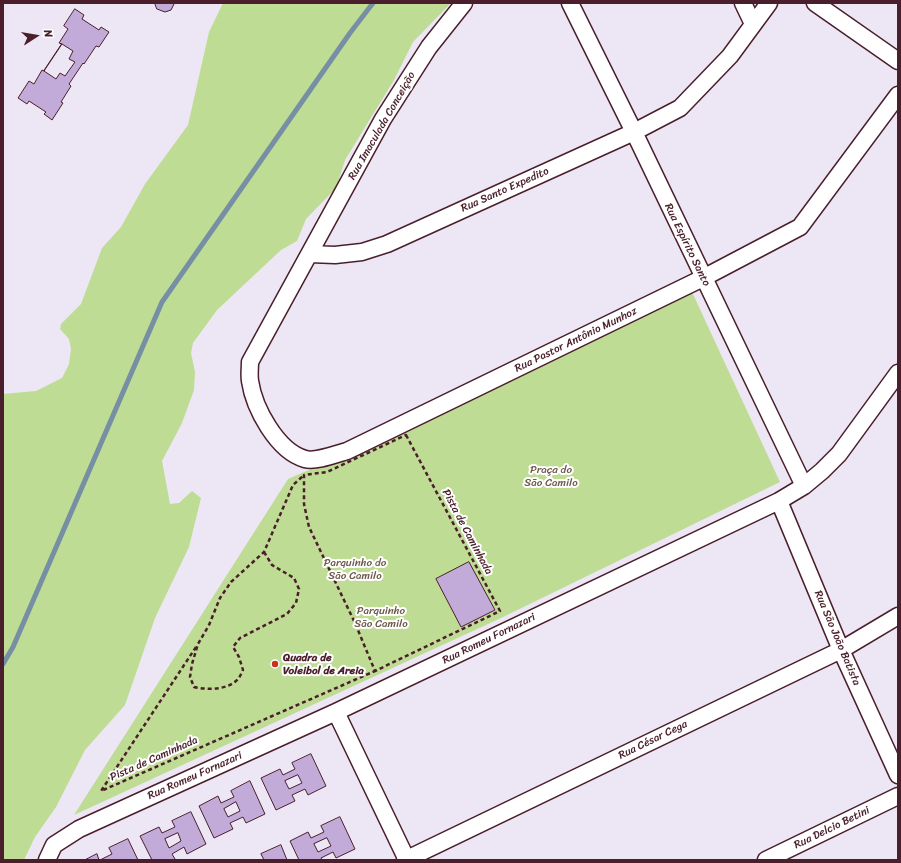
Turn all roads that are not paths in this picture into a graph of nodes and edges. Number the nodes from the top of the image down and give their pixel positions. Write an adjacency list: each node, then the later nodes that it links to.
1 (464, 3): 10 (street, Rua Imaculada Conceição)
2 (570, 3): 9 (street, Rua Espírito Santo)
3 (743, 3): 6 (street)
4 (769, 3): 6 (street, Rua Santo Expedito)
5 (815, 3): 7 (street)
6 (753, 24): 9 (street, Rua Santo Expedito)
7 (898, 61)
8 (898, 95): 11 (street, Rua Pastor Antônio Munhoz)
9 (634, 132): 10 (street, Rua Santo Expedito); 11 (street, Rua Espírito Santo)
10 (310, 254): 11 (street, Rua Pastor Antônio Munhoz)
11 (703, 278): 13 (street, Rua Espírito Santo)
12 (898, 373): 13 (street, Rua Romeu Fornazari)
13 (804, 486): 14 (street, Rua Romeu Fornazari)
14 (779, 501): 16 (street, Rua São João Batista); 17 (street, Rua Romeu Fornazari)
15 (898, 616): 16 (street, Rua César Cega)
16 (841, 650): 18 (street, Rua São João Batista); 21 (street, Rua César Cega)
17 (336, 712): 20 (street, Rua Romeu Fornazari); 21 (street)
18 (898, 775)
19 (898, 796): 22 (street, Rua Delcio Betini)
20 (47, 860)
21 (406, 860)
22 (766, 860)

